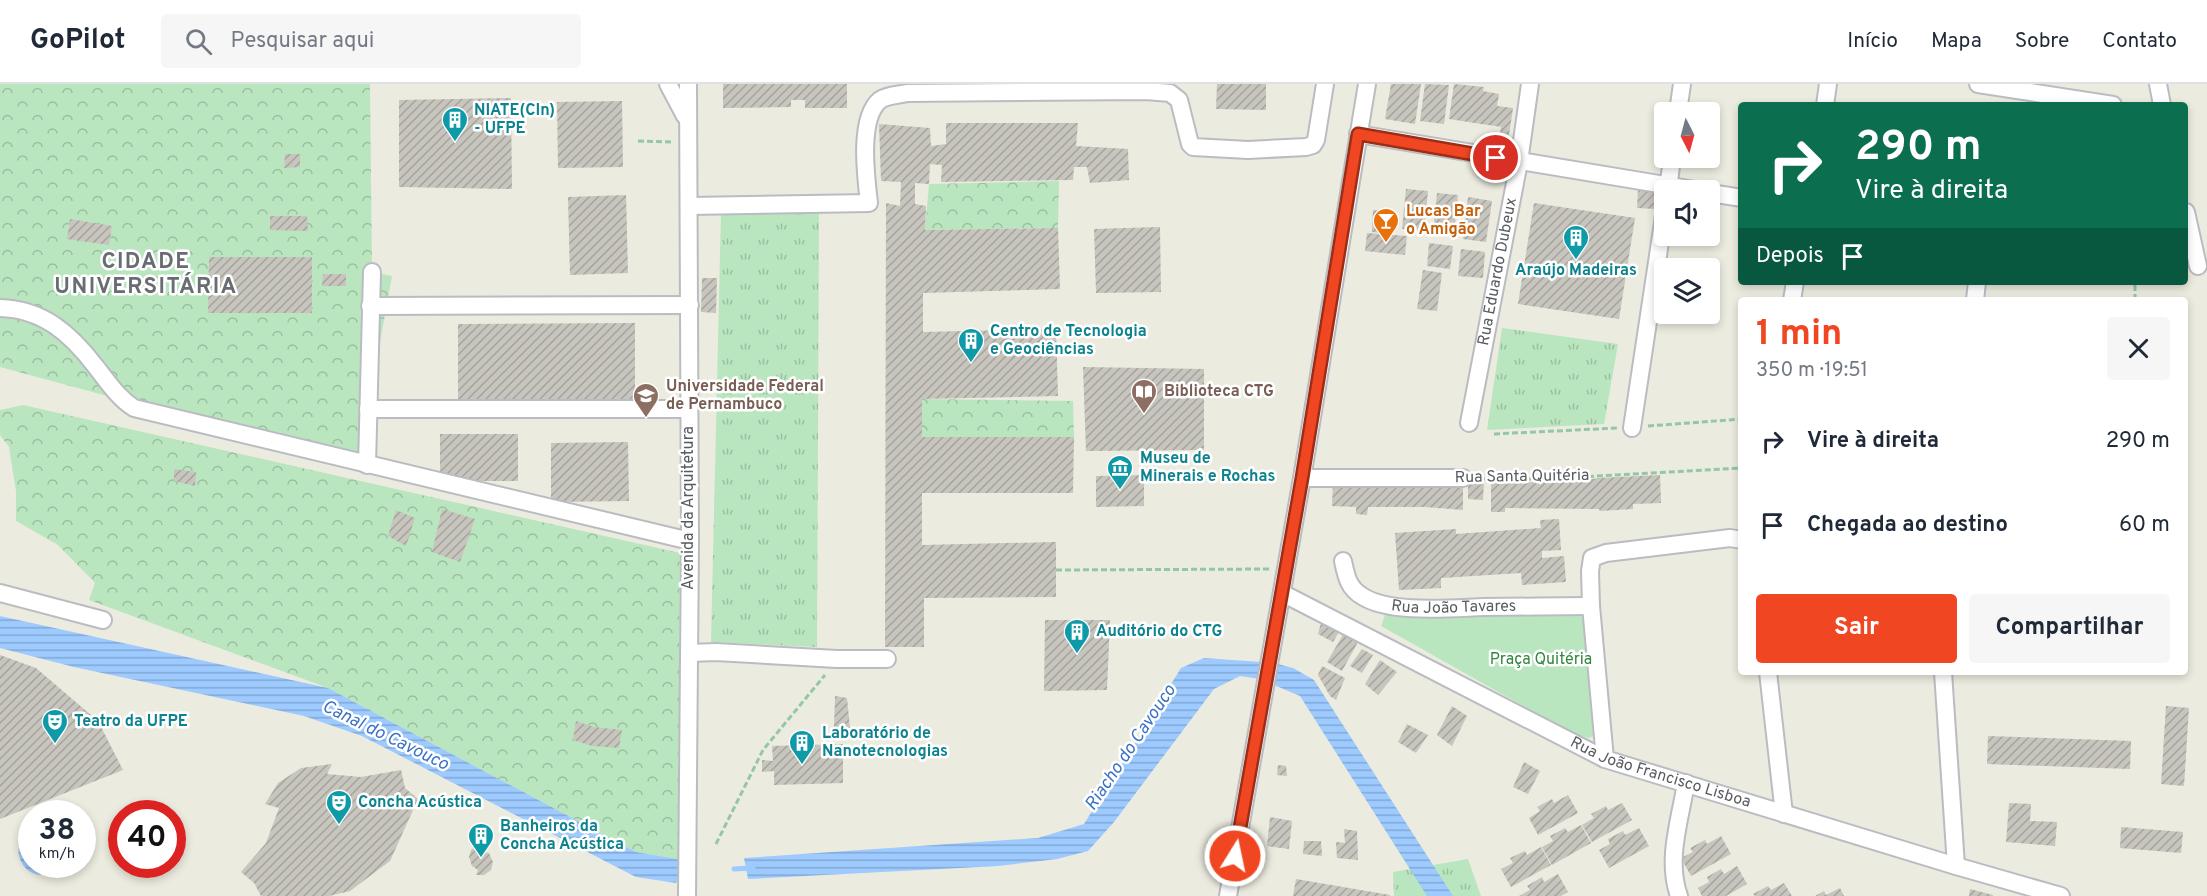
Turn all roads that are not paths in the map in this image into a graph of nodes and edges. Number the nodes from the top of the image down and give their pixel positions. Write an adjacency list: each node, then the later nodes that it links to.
1 (668, 84): 15 (street)
2 (688, 84): 15 (street, Avenida da Arquitetura)
3 (1324, 84): 10 (street)
4 (1367, 84): 16 (street)
5 (1530, 84): 17 (street, Rua Eduardo Dubeux)
6 (1682, 84): 11 (street)
7 (1828, 84): 12 (street)
8 (1978, 84): 13 (street)
9 (2158, 84): 14 (street)
10 (917, 89): 21 (street)
11 (1679, 102)
12 (1825, 102)
13 (2094, 102)
14 (2161, 102)
15 (688, 123): 21 (street, Avenida da Arquitetura)
16 (1358, 134): 17 (street); 34 (street)
17 (1519, 162): 18 (street); 31 (street, Rua Eduardo Dubeux)
18 (1654, 186)
19 (1720, 195): 20 (street)
20 (1738, 197)
21 (690, 206): 26 (street, Avenida da Arquitetura)
22 (2188, 222): 24 (street)
23 (1659, 246): 32 (street)
24 (2197, 266)
25 (372, 272): 27 (street)
26 (690, 305): 27 (street); 30 (street, Avenida da Arquitetura)
27 (370, 306): 29 (street)
28 (0, 308): 33 (street)
29 (368, 409): 30 (street); 33 (street)
30 (688, 409): 37 (street, Avenida da Arquitetura)
31 (1469, 423)
32 (1632, 428)
33 (367, 465): 37 (street)
34 (1302, 478): 35 (street, Rua Santa Quitéria); 40 (street)
35 (1464, 478)
36 (1738, 539): 41 (street)
37 (690, 542): 43 (street, Avenida da Arquitetura)
38 (1343, 561): 41 (street, Rua João Tavares)
39 (0, 593): 42 (street)
40 (1282, 593): 47 (street, Rua João Francisco Lisboa); 52 (street)
41 (1590, 606): 47 (street)
42 (103, 620)
43 (689, 652): 44 (street); 51 (street, Avenida da Arquitetura)
44 (887, 660)
45 (1768, 675): 49 (street)
46 (1943, 675): 50 (street)
47 (1605, 759): 48 (street, Rua João Francisco Lisboa)
48 (1686, 783): 49 (street, Rua João Francisco Lisboa); 53 (street)
49 (1784, 814): 50 (street, Rua João Francisco Lisboa)
50 (1956, 866): 54 (street, Rua João Francisco Lisboa)
51 (687, 896)
52 (1228, 896)
53 (1679, 896)
54 (2061, 896)

